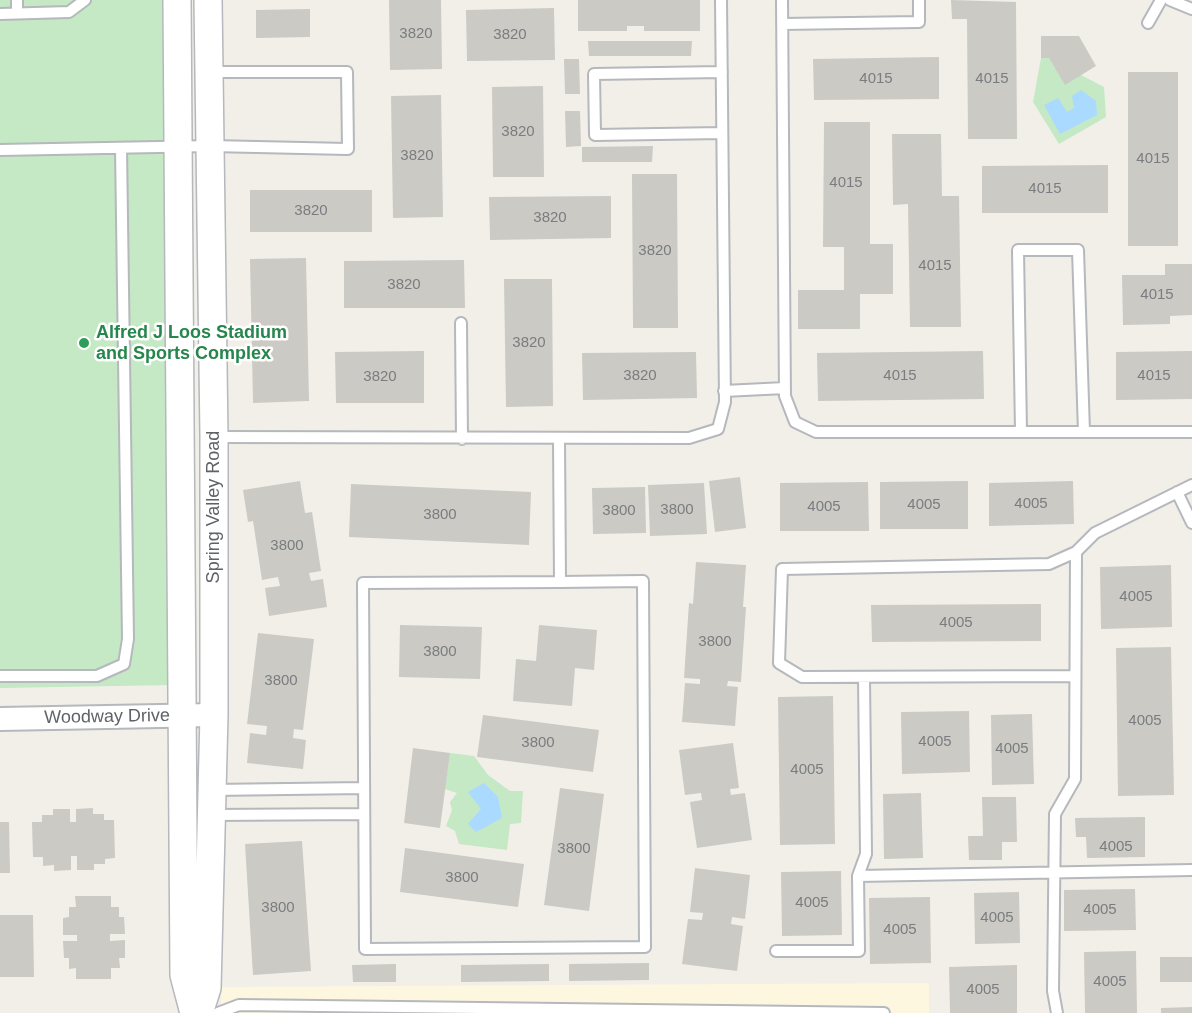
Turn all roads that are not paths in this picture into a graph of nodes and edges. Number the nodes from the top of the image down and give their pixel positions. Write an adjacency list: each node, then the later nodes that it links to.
1 (17, 0): 11 (lane)
2 (85, 0): 11 (lane)
3 (177, 0): 19 (street, Spring Valley Road)
4 (208, 0): 15 (street, Spring Valley Road)
5 (722, 0): 16 (lane)
6 (782, 0): 14 (lane)
7 (919, 0): 14 (lane)
8 (1161, 0): 13 (lane)
9 (1170, 0): 10 (lane)
10 (1192, 9)
11 (17, 13): 12 (lane)
12 (0, 14)
13 (1148, 23)
14 (782, 24): 23 (lane)
15 (210, 72): 18 (street, Spring Valley Road); 18 (lane)
16 (722, 72): 17 (lane); 17 (lane)
17 (722, 133): 24 (lane)
18 (211, 146): 19 (lane); 28 (street, Spring Valley Road)
19 (180, 147): 20 (lane); 40 (street, Spring Valley Road)
20 (121, 148): 21 (lane); 36 (lane)
21 (0, 150)
22 (461, 323): 29 (lane)
23 (785, 388): 24 (lane); 25 (lane)
24 (724, 391): 30 (lane)
25 (1021, 432): 26 (lane); 26 (lane)
26 (1084, 432): 27 (lane)
27 (1192, 432)
28 (214, 437): 29 (lane); 39 (street, Spring Valley Road)
29 (462, 439): 30 (lane)
30 (559, 439): 35 (lane)
31 (1192, 485): 32 (lane)
32 (1178, 492): 33 (lane); 34 (lane)
33 (1192, 523)
34 (1076, 552): 37 (lane); 38 (lane)
35 (560, 582): 42 (lane); 44 (lane)
36 (0, 676)
37 (1075, 676): 38 (lane); 46 (lane)
38 (864, 678): 47 (lane)
39 (214, 715): 40 (street, Woodway Drive); 43 (street, Spring Valley Road)
40 (182, 716): 41 (street, Woodway Drive); 52 (street, Spring Valley Road)
41 (0, 719)
42 (364, 788): 43 (lane); 44 (lane)
43 (211, 802): 44 (lane); 53 (street, Spring Valley Road)
44 (364, 814)
45 (1192, 870): 46 (lane)
46 (1055, 873): 47 (lane); 56 (lane)
47 (858, 876): 48 (lane)
48 (776, 951)
49 (280, 1009): 50 (lane); 54 (lane)
50 (430, 1010): 51 (lane)
51 (506, 1010): 55 (lane)
52 (194, 1013)
53 (199, 1013)
54 (218, 1013)
55 (885, 1013)
56 (1057, 1013)

